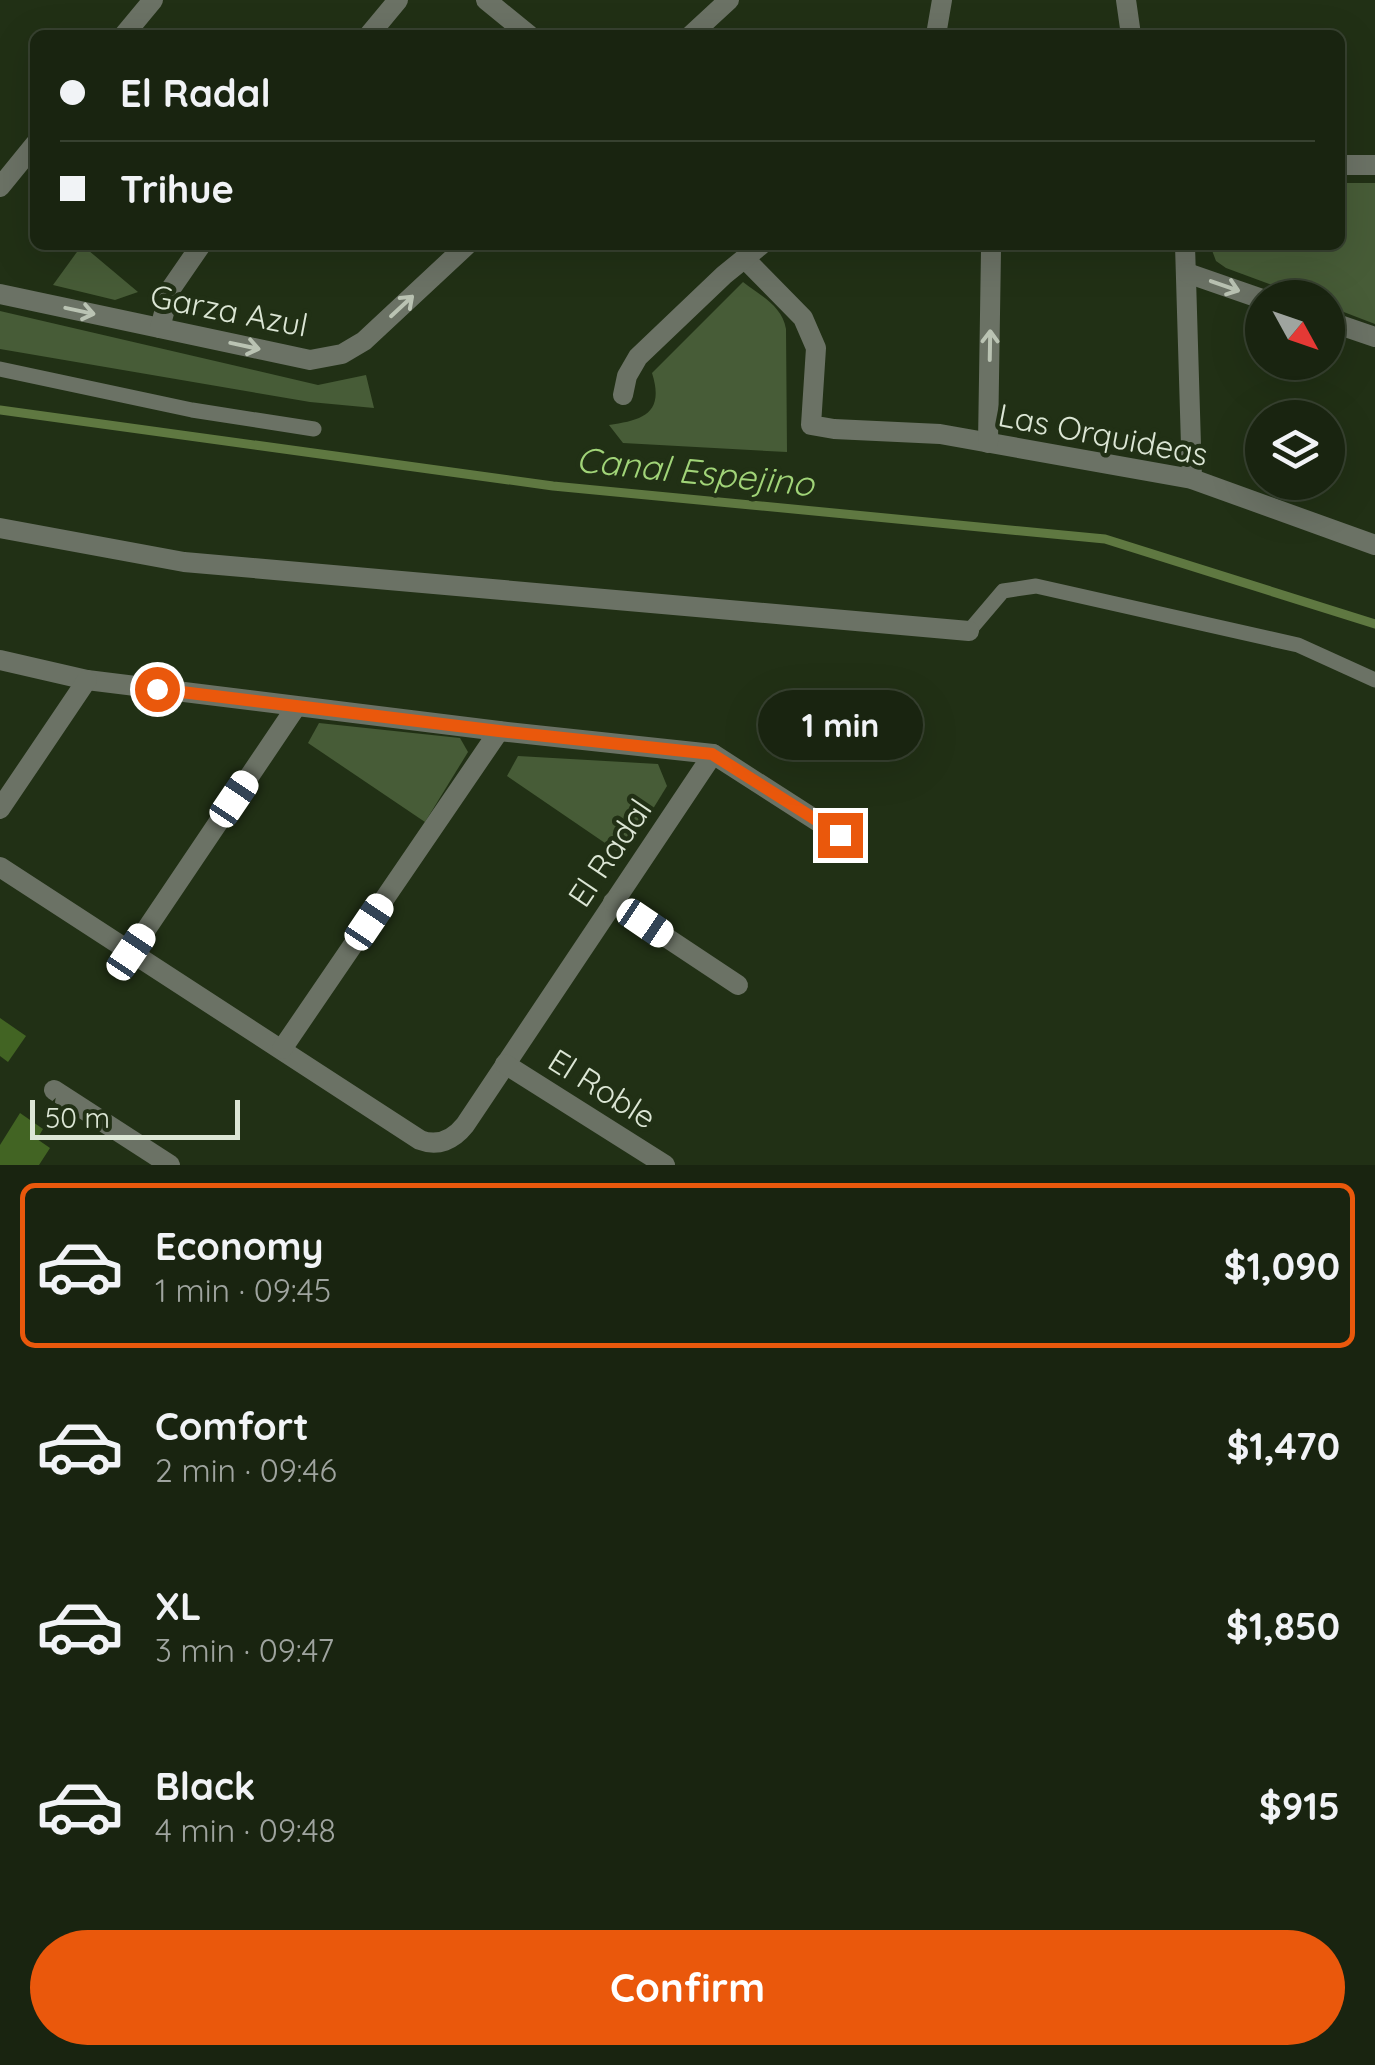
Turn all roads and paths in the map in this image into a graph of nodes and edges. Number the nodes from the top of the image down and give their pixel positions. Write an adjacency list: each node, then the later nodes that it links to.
1 (152, 0): 7 (street)
2 (398, 0): 8 (street)
3 (486, 0): 9 (street)
4 (728, 0): 10 (street)
5 (942, 0): 11 (street)
6 (1126, 0): 12 (street)
7 (128, 30)
8 (373, 30)
9 (523, 30)
10 (696, 30)
11 (937, 30)
12 (1130, 30)
13 (30, 150): 16 (street)
14 (1345, 165): 15 (street)
15 (1375, 165)
16 (0, 187)
17 (198, 250): 26 (street)
18 (462, 250): 26 (street, Garza Azul, one-way to 18)
19 (991, 250): 31 (street, one-way to 19)
20 (1185, 250): 22 (street)
21 (753, 252): 29 (street); 31 (street, Las Orquideas)
22 (1187, 273): 23 (street, one-way to 23); 32 (street)
23 (1245, 293)
24 (0, 294): 26 (street, Garza Azul, one-way to 26)
25 (1345, 327): 27 (street)
26 (160, 328)
27 (1375, 337)
28 (0, 369): 30 (lane)
29 (623, 395)
30 (314, 428)
31 (988, 442): 32 (street, Las Orquideas)
32 (1192, 479): 34 (street, Las Orquideas)
33 (0, 528): 35 (street)
34 (1375, 545)
35 (969, 631): 38 (lane)
36 (0, 660): 37 (street, El Radal)
37 (87, 680): 39 (street, El Radal); 42 (street)
38 (1375, 680)
39 (296, 707): 40 (street, El Radal); 46 (street)
40 (499, 731): 41 (street, El Radal); 48 (street)
41 (712, 754): 43 (street); 45 (street, El Radal)
42 (0, 809)
43 (840, 835)
44 (0, 866): 46 (street, El Radal)
45 (614, 902): 47 (street); 49 (street, El Radal)
46 (131, 952): 48 (street, El Radal)
47 (738, 985)
48 (282, 1050): 49 (street, El Radal)
49 (506, 1064): 51 (street, El Roble)
50 (54, 1090): 52 (street)
51 (631, 1156): 53 (street, El Roble)
52 (170, 1165)
53 (666, 1165)

